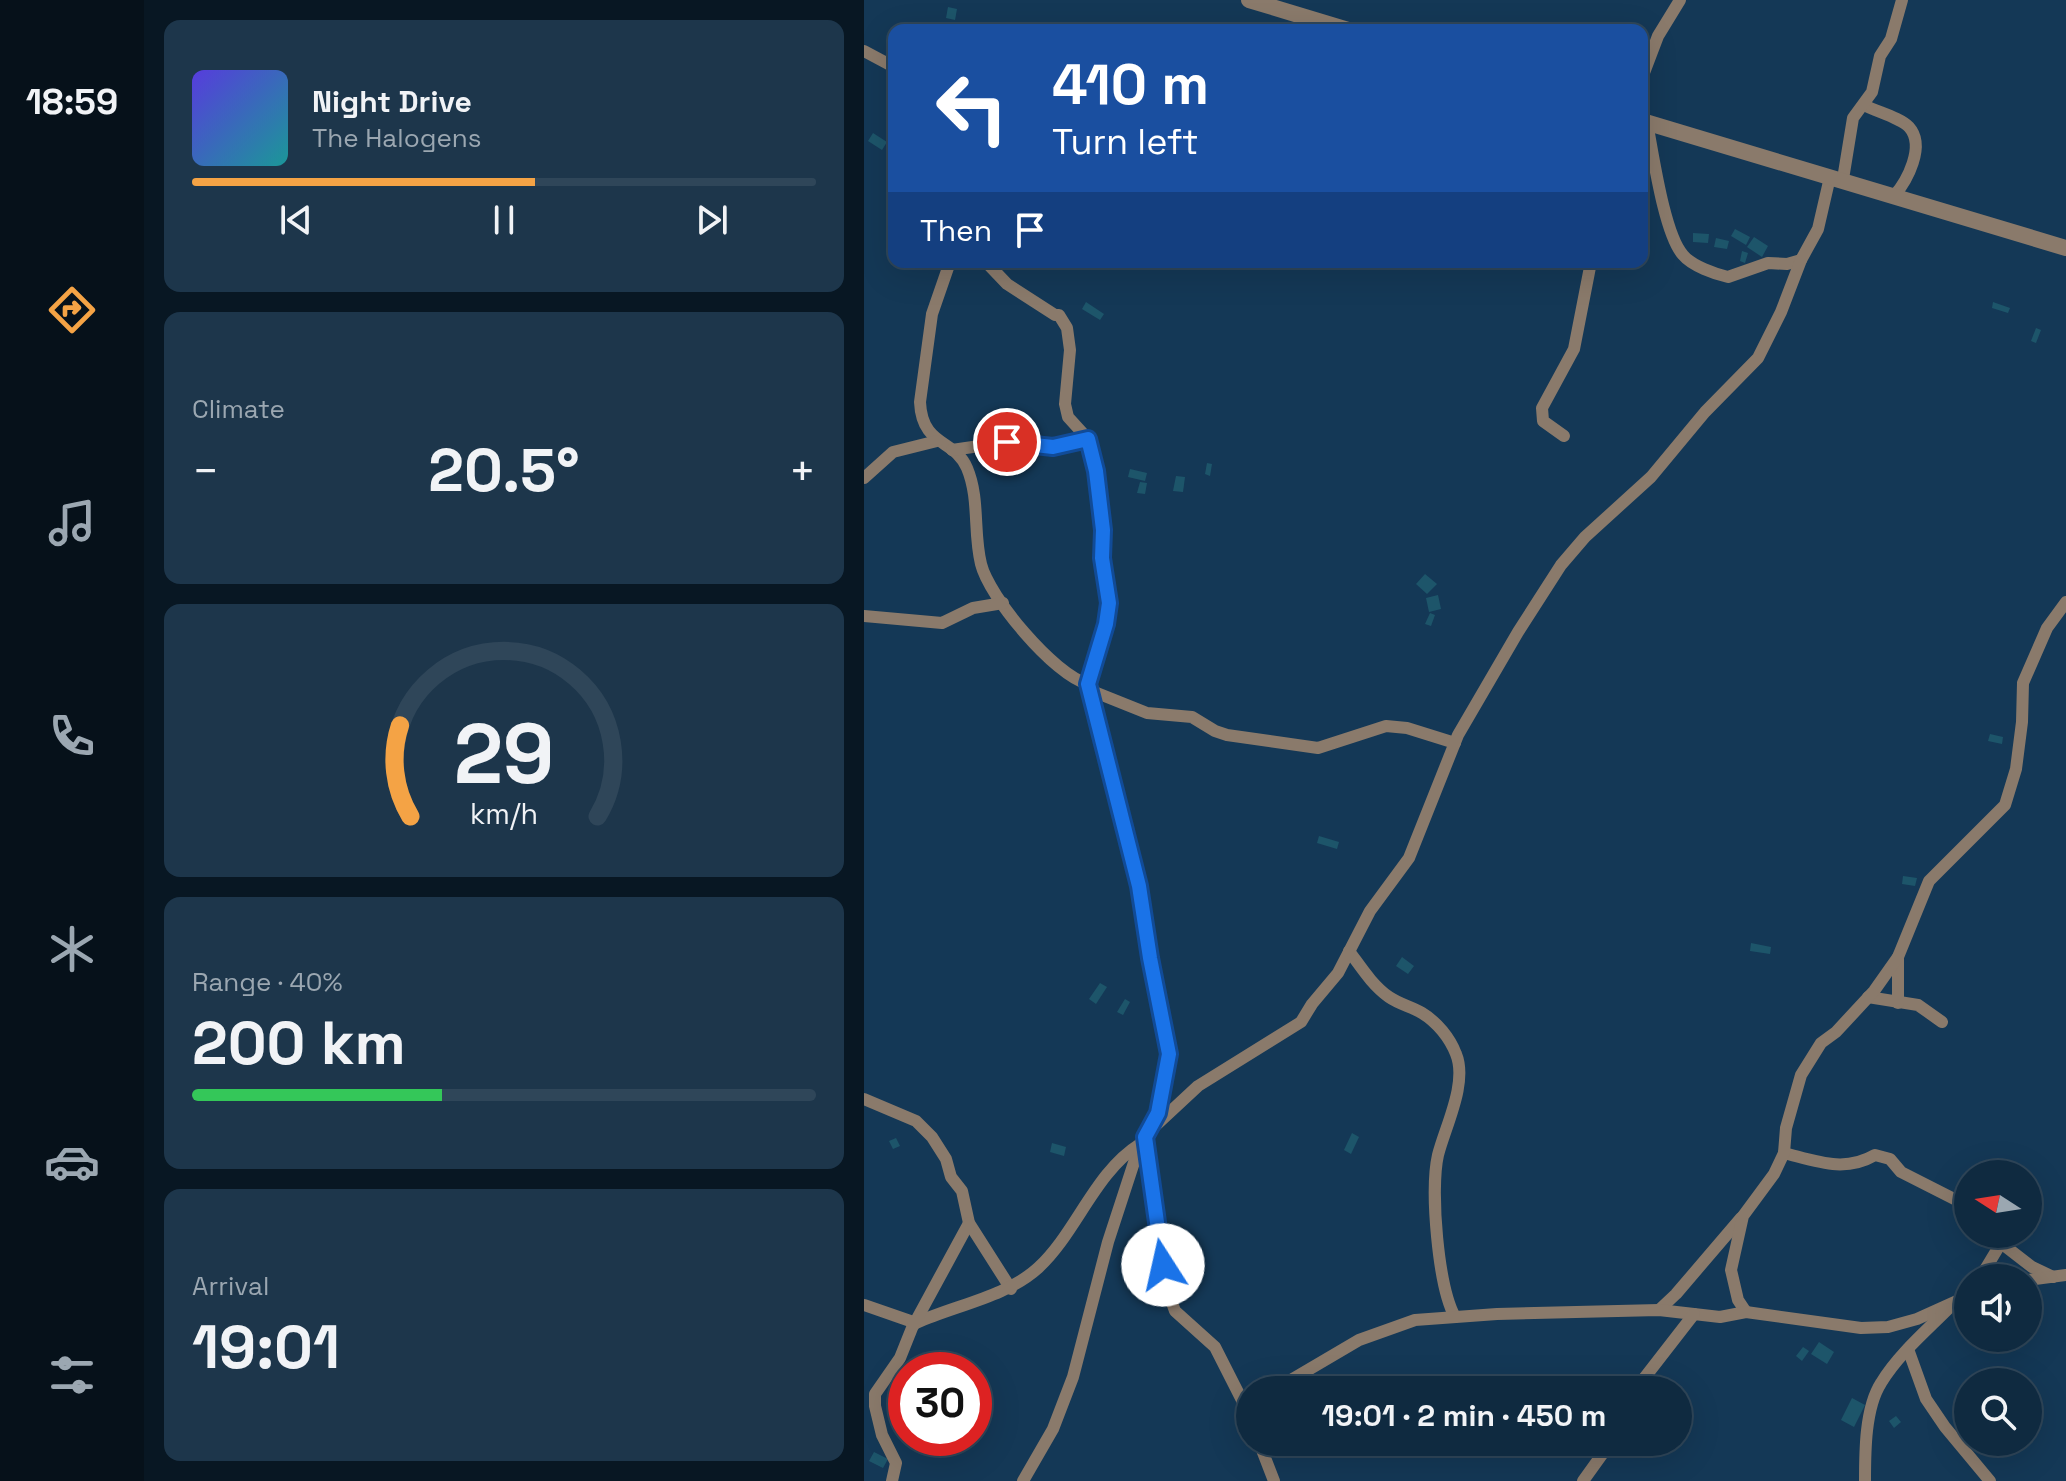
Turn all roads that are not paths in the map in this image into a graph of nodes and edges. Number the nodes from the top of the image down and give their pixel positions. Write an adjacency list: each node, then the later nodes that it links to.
1 (1249, 0): 4 (street)
2 (1680, 0): 6 (street)
3 (1902, 0): 8 (street)
4 (1328, 24)
5 (864, 51): 7 (street)
6 (1648, 62)
7 (888, 64)
8 (1864, 105): 11 (street); 12 (street)
9 (1648, 123): 11 (street)
10 (1648, 135): 14 (street)
11 (1836, 178): 12 (street); 14 (street)
12 (1894, 196): 13 (street)
13 (2066, 248)
14 (1801, 260): 27 (street)
15 (948, 268): 20 (street)
16 (992, 268): 19 (street)
17 (1590, 268): 18 (street)
18 (1564, 436)
19 (1088, 439): 21 (street); 26 (street)
20 (937, 441): 21 (street); 22 (street)
21 (952, 450): 24 (street)
22 (864, 478)
23 (2066, 602): 29 (street)
24 (1003, 603): 25 (street); 26 (street)
25 (864, 616)
26 (1088, 684): 27 (street); 34 (street)
27 (1455, 743): 28 (street)
28 (1349, 951): 34 (street); 47 (street)
29 (1898, 957): 30 (street); 31 (street)
30 (1868, 997): 31 (street); 35 (street)
31 (1898, 1003): 32 (street)
32 (1942, 1022)
33 (864, 1099): 38 (street)
34 (1145, 1137): 41 (street); 52 (street); 55 (street)
35 (1784, 1153): 36 (street); 37 (street)
36 (1954, 1199)
37 (1743, 1216): 44 (street); 45 (street)
38 (969, 1223): 41 (street); 48 (street)
39 (2012, 1248): 40 (street)
40 (2060, 1276)
41 (1011, 1289): 48 (street)
42 (1953, 1304): 45 (street); 49 (street)
43 (864, 1305): 48 (street)
44 (1659, 1310): 46 (street); 47 (street)
45 (1746, 1312): 46 (street)
46 (1694, 1314): 51 (street)
47 (1455, 1317): 50 (street)
48 (916, 1323): 56 (street)
49 (1908, 1349): 59 (street); 60 (street)
50 (1298, 1376)
51 (1646, 1376)
52 (1236, 1385)
53 (1264, 1456): 57 (street)
54 (1603, 1456): 58 (street)
55 (1026, 1480)
56 (892, 1481)
57 (1274, 1481)
58 (1583, 1481)
59 (1865, 1481)
60 (1990, 1481)

